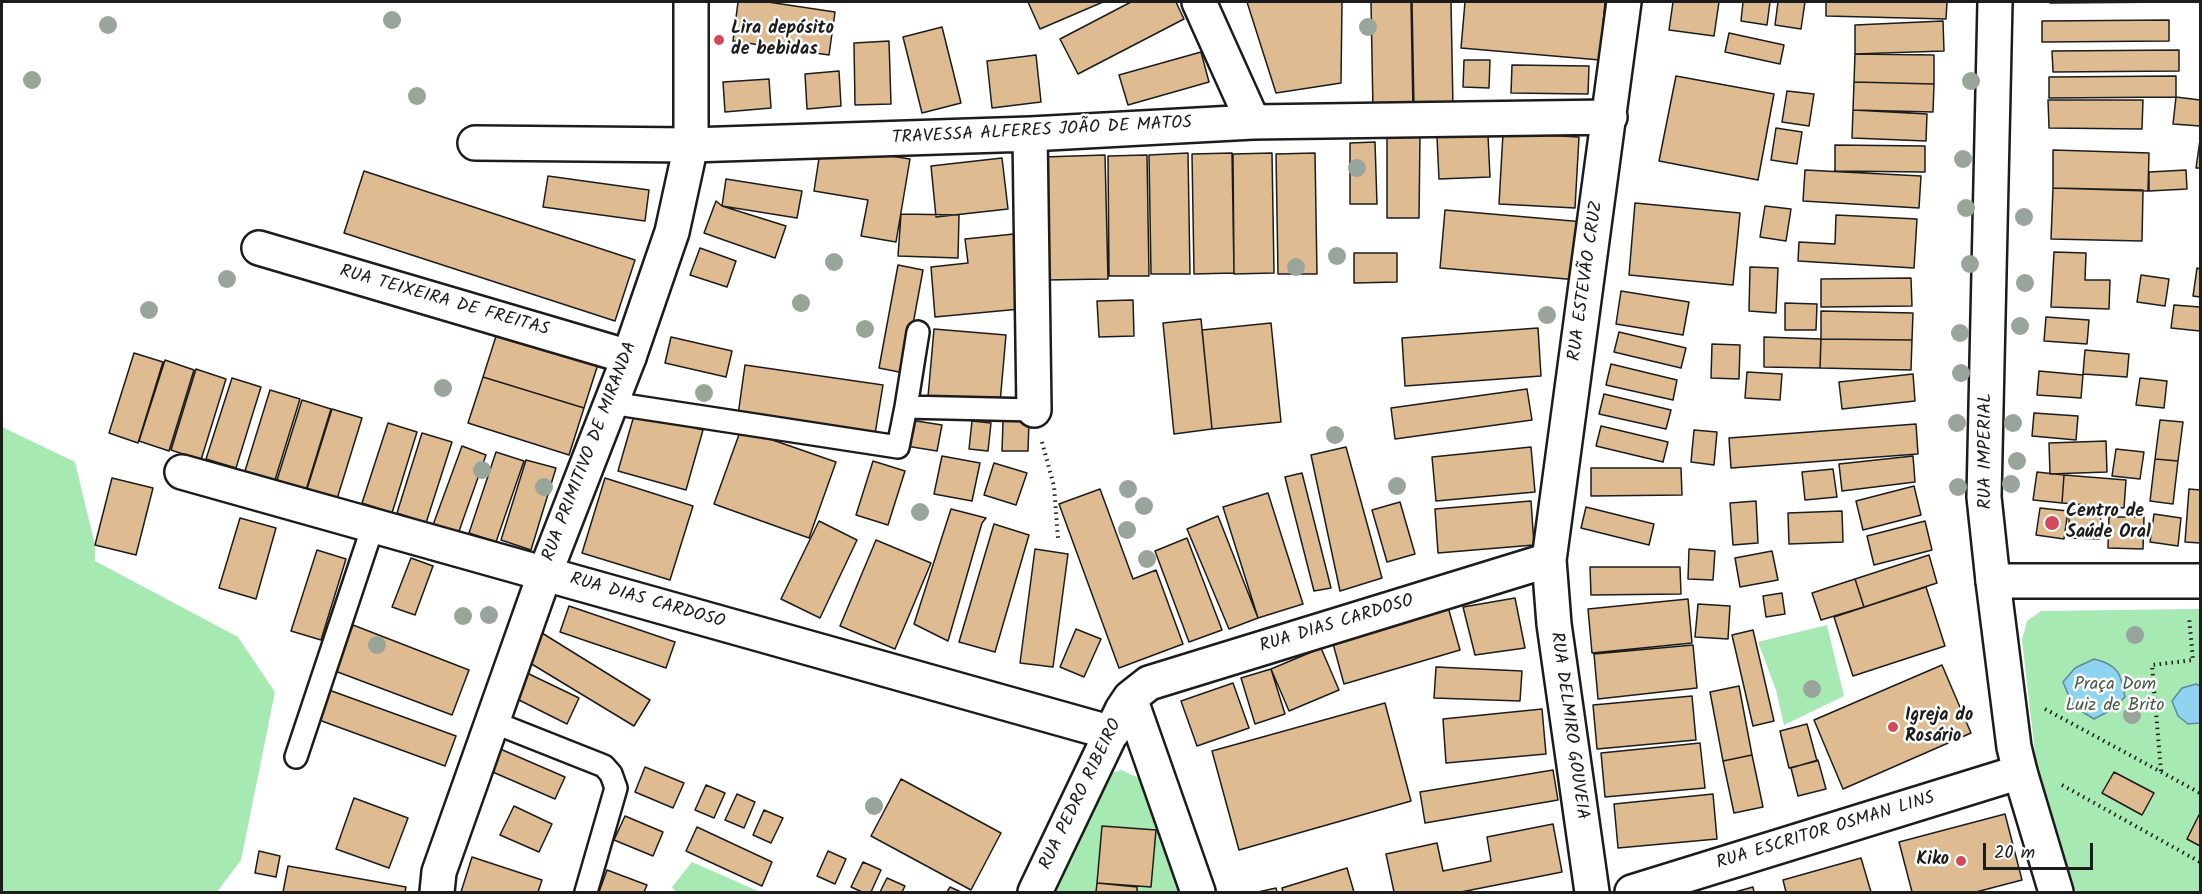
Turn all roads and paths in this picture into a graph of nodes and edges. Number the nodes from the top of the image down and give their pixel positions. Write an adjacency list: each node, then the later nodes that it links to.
1 (691, 2): 9 (street, RUA PRIMITIVO DE MIRANDA)
2 (1199, 2): 6 (street)
3 (1624, 2): 5 (street, RUA ESTEVÃO CRUZ)
4 (1995, 2): 21 (street, RUA IMPERIAL)
5 (1610, 117): 6 (street, TRAVESSA ALFERES JOÃO DE MATOS); 19 (street, RUA ESTEVÃO CRUZ)
6 (1253, 122): 7 (street, TRAVESSA ALFERES JOÃO DE MATOS)
7 (1030, 134): 9 (street, TRAVESSA ALFERES JOÃO DE MATOS); 15 (street)
8 (475, 142): 9 (street, TRAVESSA ALFERES JOÃO DE MATOS)
9 (691, 145): 12 (street, RUA PRIMITIVO DE MIRANDA)
10 (259, 248): 12 (street, RUA TEIXEIRA DE FREITAS)
11 (918, 332): 14 (lane)
12 (629, 357): 13 (street, RUA PRIMITIVO DE MIRANDA)
13 (611, 403): 14 (lane); 20 (street, RUA PRIMITIVO DE MIRANDA)
14 (906, 407): 15 (lane)
15 (1034, 410): 18 (path)
16 (182, 472): 17 (street, RUA DIAS CARDOSO)
17 (373, 526): 20 (street, RUA DIAS CARDOSO); 27 (lane)
18 (1058, 538)
19 (1549, 560): 23 (street, RUA DIAS CARDOSO); 37 (street, RUA DELMIRO GOUVEIA)
20 (545, 573): 25 (street, RUA PRIMITIVO DE MIRANDA); 26 (street, RUA DIAS CARDOSO)
21 (1993, 581): 22 (street); 29 (street, RUA IMPERIAL)
22 (2194, 595): 28 (path)
23 (1130, 698): 26 (street, RUA PEDRO RIBEIRO); 36 (street)
24 (2039, 705): 28 (path)
25 (493, 722): 33 (street, RUA PRIMITIVO DE MIRANDA); 34 (lane)
26 (1112, 733): 35 (street, RUA PEDRO RIBEIRO)
27 (296, 757)
28 (2161, 771): 31 (path)
29 (2020, 772): 38 (street, RUA ESCRITOR OSMAN LINS); 39 (street, RUA IMPERIAL)
30 (2060, 784): 32 (path)
31 (2200, 793)
32 (2200, 862)
33 (436, 892)
34 (585, 892)
35 (1035, 892)
36 (1198, 892)
37 (1592, 892)
38 (1632, 892)
39 (2056, 892)

